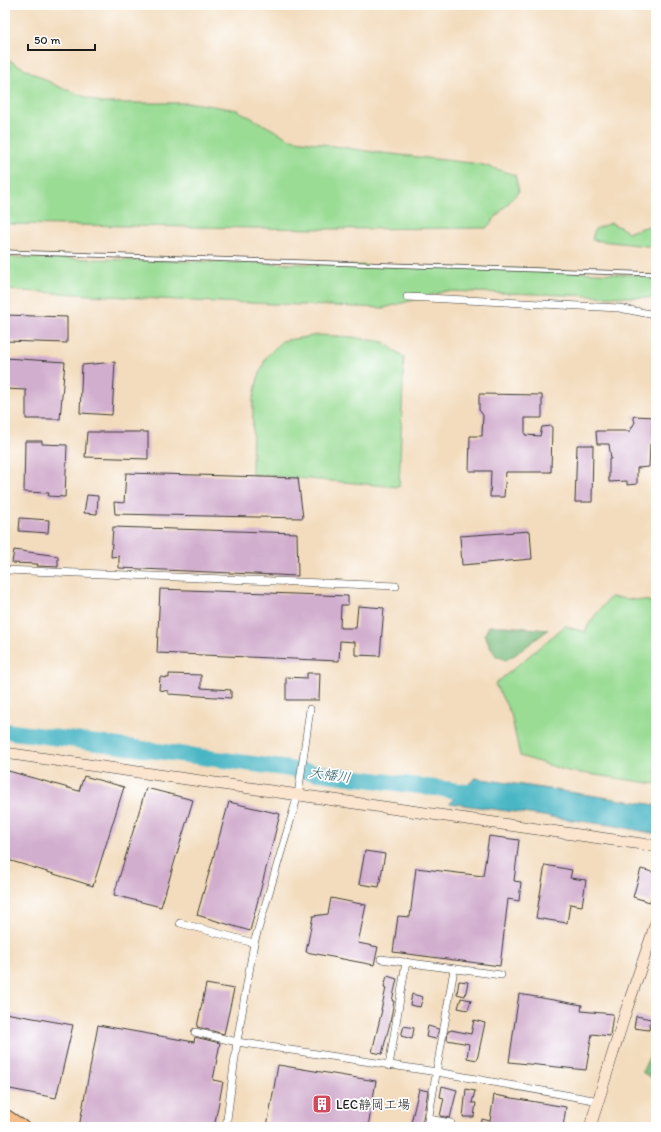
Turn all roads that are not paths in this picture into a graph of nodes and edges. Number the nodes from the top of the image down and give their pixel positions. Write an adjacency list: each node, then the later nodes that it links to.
1 (5, 252): 2 (lane)
2 (656, 274)
3 (407, 297): 4 (street)
4 (656, 317)
5 (5, 570): 6 (street)
6 (396, 586)
7 (310, 709): 9 (street)
8 (5, 753): 9 (street)
9 (299, 789): 10 (street); 13 (street)
10 (656, 846)
11 (180, 923): 13 (street)
12 (656, 923): 22 (street)
13 (254, 943): 19 (street)
14 (382, 959): 15 (street)
15 (406, 962): 16 (street); 20 (street)
16 (454, 969): 17 (street); 21 (street)
17 (501, 975)
18 (195, 1032): 19 (street)
19 (237, 1042): 20 (street); 27 (street)
20 (389, 1066): 21 (street)
21 (437, 1072): 22 (street); 24 (street)
22 (599, 1101): 29 (street)
23 (5, 1115): 26 (main road)
24 (429, 1119): 25 (street); 28 (street)
25 (452, 1122)
26 (23, 1127)
27 (226, 1127)
28 (427, 1127)
29 (590, 1127)

